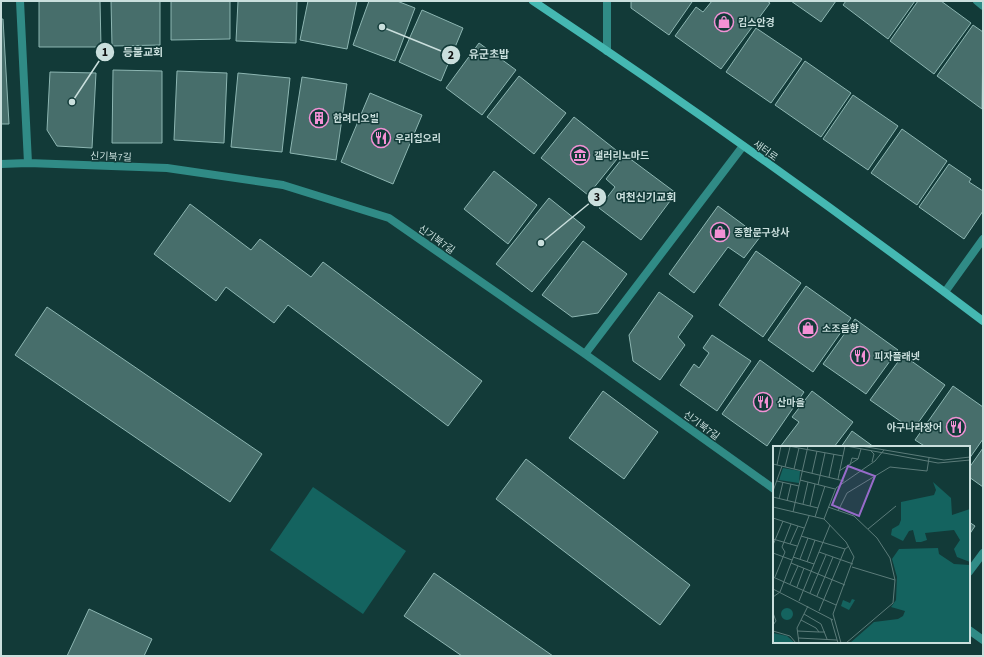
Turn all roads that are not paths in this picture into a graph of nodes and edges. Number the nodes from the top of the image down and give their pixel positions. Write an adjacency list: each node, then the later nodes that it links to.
1 (20, 1): 8 (street)
2 (533, 1): 6 (street, 새터로)
3 (606, 1): 6 (street)
4 (977, 1): 5 (street)
5 (983, 6)
6 (607, 51): 7 (street, 새터로)
7 (743, 146): 11 (street, 새터로); 13 (street)
8 (28, 163): 9 (street, 신기북7길); 13 (street, 신기북7길)
9 (1, 164)
10 (983, 239): 11 (street)
11 (945, 292): 12 (street, 새터로)
12 (983, 321)
13 (585, 354): 14 (street, 신기북7길)
14 (773, 488)
15 (983, 553): 16 (street)
16 (970, 571)
17 (970, 631): 18 (street)
18 (983, 640)

